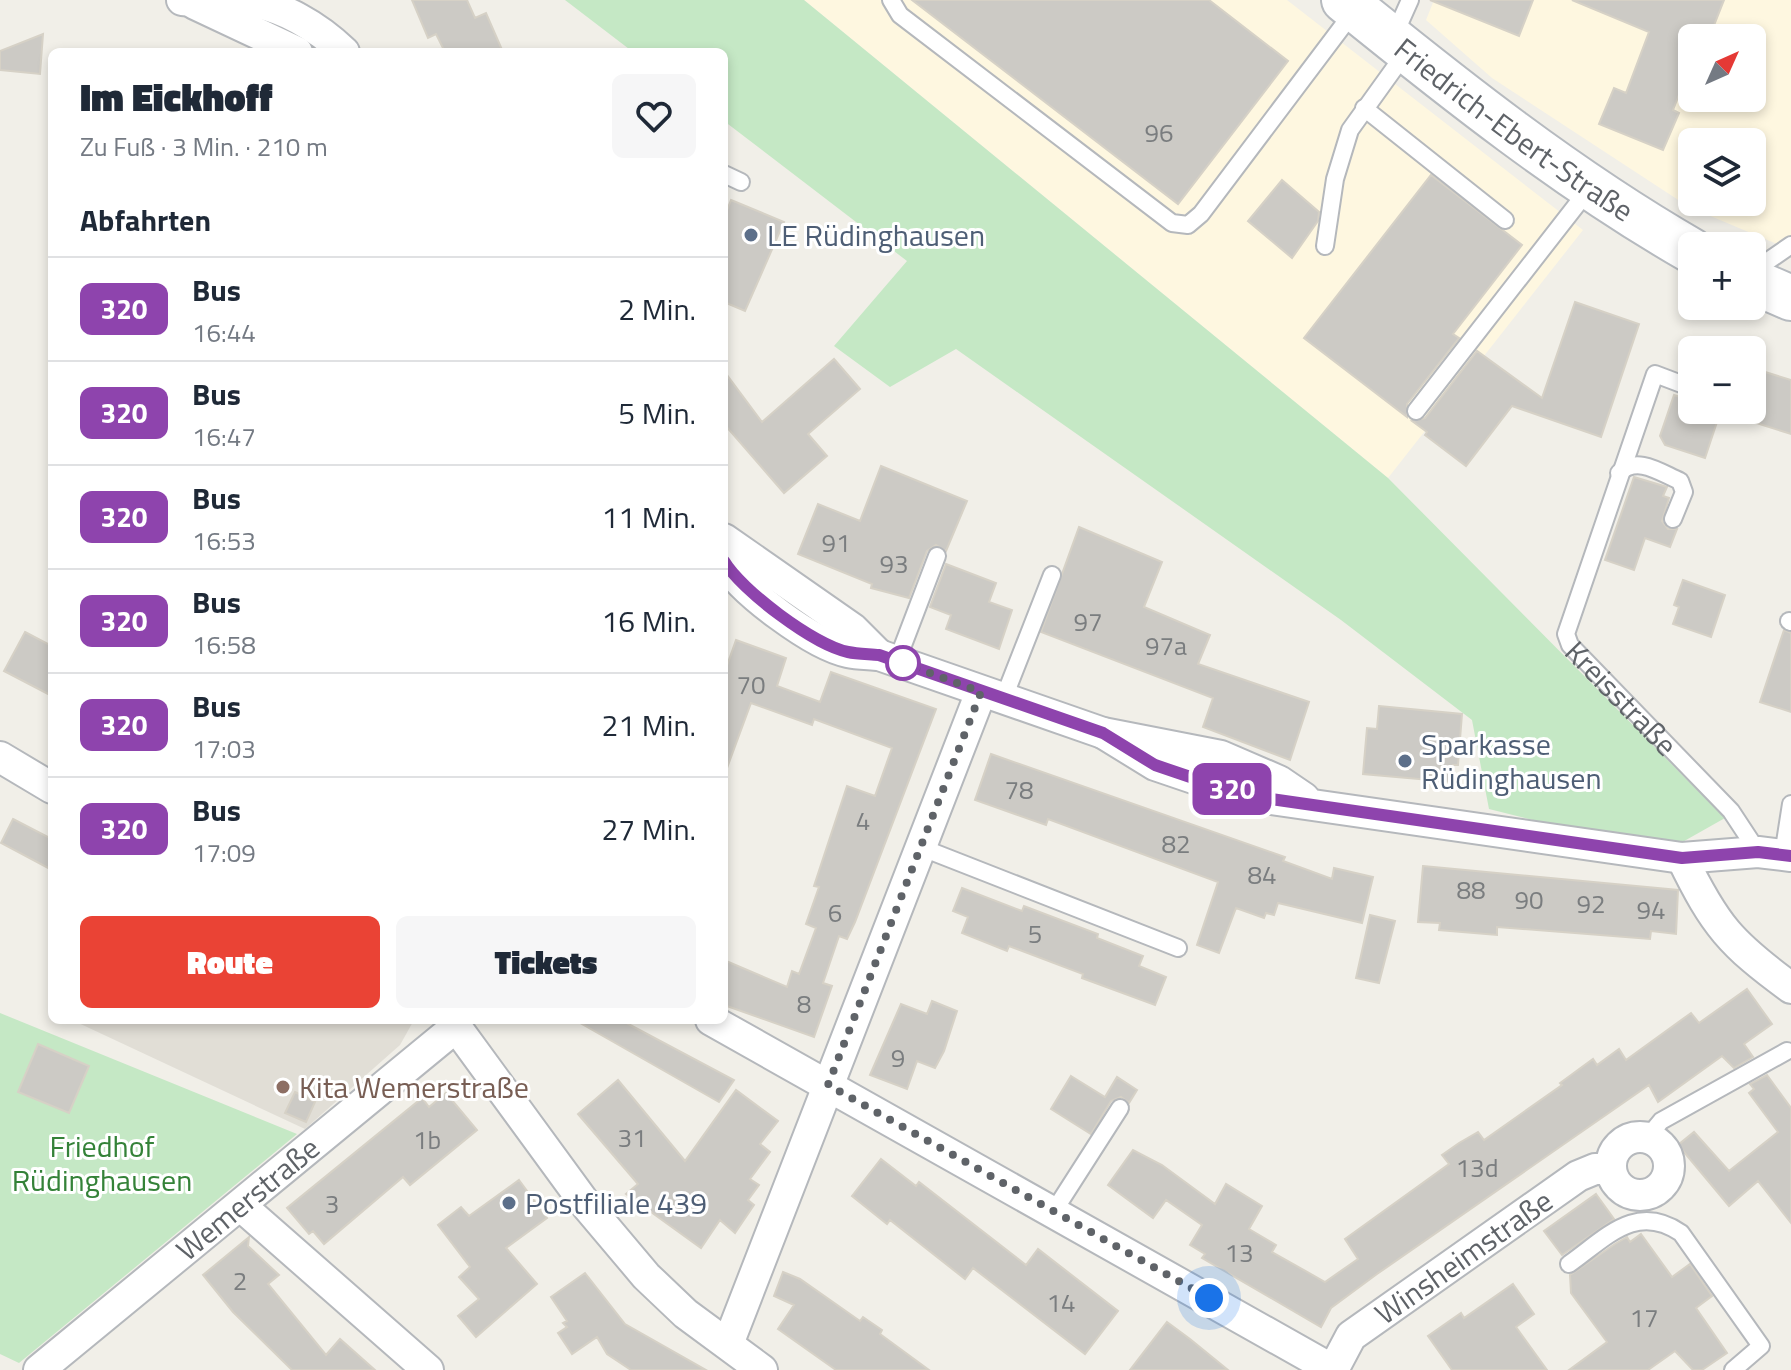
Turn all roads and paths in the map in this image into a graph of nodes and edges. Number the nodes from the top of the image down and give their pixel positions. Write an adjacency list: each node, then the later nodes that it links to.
1 (182, 0): 4 (street)
2 (891, 0): 5 (lane)
3 (1410, 0): 7 (lane)
4 (190, 1): 6 (street)
5 (1350, 5): 7 (street, Friedrich-Ebert-Straße)
6 (240, 8): 8 (street); 9 (street)
7 (1400, 45): 10 (lane); 13 (street, Friedrich-Ebert-Straße)
8 (292, 48)
9 (339, 48)
10 (1364, 108): 14 (lane); 17 (lane)
11 (728, 176): 12 (lane)
12 (741, 182)
13 (1590, 188): 15 (street, Friedrich-Ebert-Straße); 22 (lane)
14 (1505, 220)
15 (1678, 242)
16 (1791, 245): 18 (lane)
17 (1325, 246)
18 (1766, 262)
19 (1766, 287): 20 (street)
20 (1791, 298)
21 (1678, 383): 23 (lane, Kreisstraße)
22 (1416, 411)
23 (1619, 473): 24 (lane); 35 (lane, Kreisstraße)
24 (1673, 519)
25 (728, 542): 29 (street)
26 (937, 556): 29 (lane)
27 (728, 569): 29 (street)
28 (1052, 575): 30 (lane)
29 (888, 658): 30 (street)
30 (992, 696): 34 (street); 36 (street)
31 (2, 764): 32 (street)
32 (48, 786)
33 (1791, 804): 35 (lane)
34 (920, 847): 37 (lane); 43 (street)
35 (1778, 854): 36 (street)
36 (1682, 858): 38 (street)
37 (1178, 948)
38 (1791, 988)
39 (453, 1024): 47 (street, Wemerstraße)
40 (455, 1024): 50 (street)
41 (718, 1024): 43 (street, Winsheimstraße)
42 (1787, 1051): 45 (lane)
43 (828, 1085): 48 (street, Winsheimstraße); 50 (street)
44 (1120, 1108): 48 (lane)
45 (1647, 1138): 46 (street); 46 (street)
46 (1611, 1169): 54 (street, Winsheimstraße)
47 (241, 1206): 51 (street, Wemerstraße); 52 (street)
48 (1054, 1211): 54 (street, Winsheimstraße)
49 (1569, 1264): 55 (lane)
50 (728, 1344): 53 (street)
51 (39, 1370)
52 (428, 1370)
53 (762, 1370)
54 (1333, 1370)
55 (1733, 1370)

